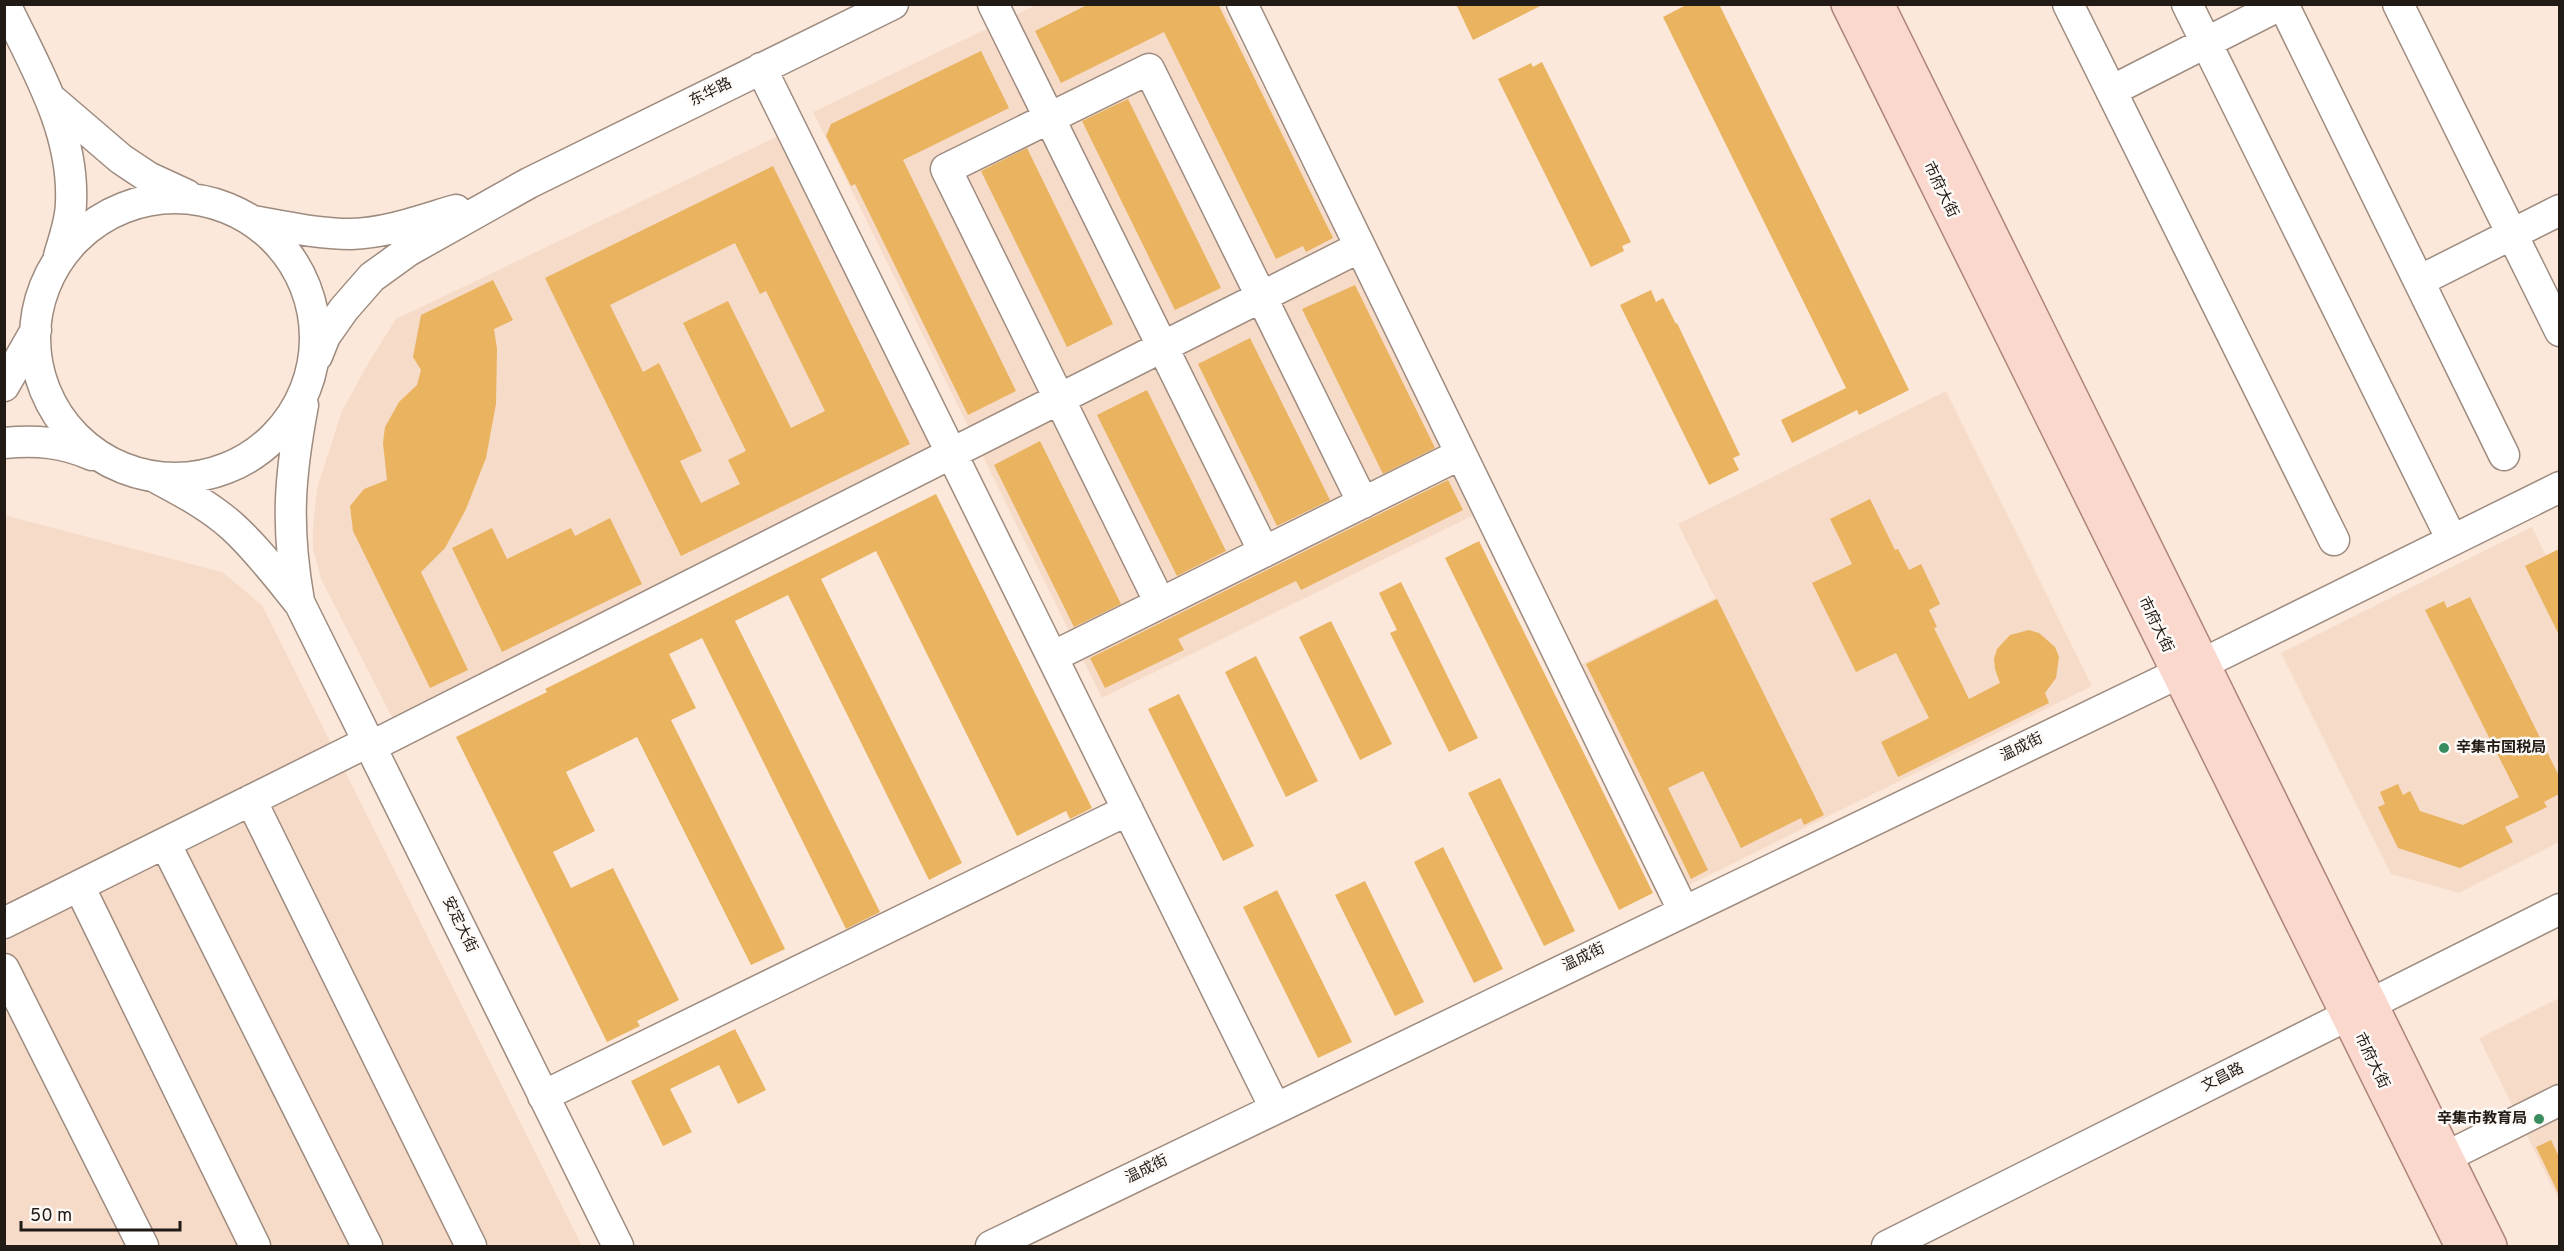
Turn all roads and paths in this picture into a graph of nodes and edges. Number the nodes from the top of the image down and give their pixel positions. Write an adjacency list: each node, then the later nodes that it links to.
1 (893, 4): 12 (street, 东华路)
2 (993, 4): 15 (street)
3 (1242, 4): 21 (street)
4 (1848, 4): 45 (main road, 市府大街)
5 (1876, 4): 45 (main road, 市府大街)
6 (2068, 4): 13 (street)
7 (2187, 4): 11 (street)
8 (2282, 4): 11 (street); 23 (street)
9 (2398, 4): 20 (street)
10 (7, 16): 14 (street)
11 (2206, 43): 13 (street); 40 (street)
12 (761, 68): 16 (street, 东华路); 32 (street)
13 (2111, 91): 39 (street)
14 (51, 99): 17 (street); 22 (street)
15 (1050, 118): 24 (street); 27 (street); 30 (street)
16 (529, 183): 19 (street); 28 (street)
17 (196, 200): 19 (street); 22 (street)
18 (2559, 210): 20 (street)
19 (251, 220): 28 (street)
20 (2511, 234): 23 (street); 26 (street)
21 (1360, 247): 24 (street); 33 (street)
22 (56, 264): 25 (street)
23 (2419, 282): 34 (street)
24 (1261, 297): 27 (street); 38 (street)
25 (36, 330): 29 (street); 35 (street)
26 (2559, 331)
27 (1162, 347): 30 (street); 41 (street)
28 (309, 377): 36 (street); 43 (street)
29 (4, 386)
30 (1059, 399): 32 (street); 42 (street)
31 (4, 443): 35 (street)
32 (951, 453): 44 (street); 46 (street)
33 (1461, 454): 38 (street); 52 (street)
34 (2504, 455)
35 (112, 462): 36 (street)
36 (155, 477): 43 (street)
37 (2559, 487): 40 (street, 温成街)
38 (1363, 503): 41 (street)
39 (2334, 540)
40 (2452, 540): 45 (street, 温成街)
41 (1264, 552): 42 (street)
42 (1160, 603): 44 (street)
43 (300, 604): 46 (street, 安定大街)
44 (1052, 657): 48 (street)
45 (2191, 668): 52 (street, 温成街); 55 (main road, 市府大街)
46 (369, 744): 47 (street); 56 (street, 安定大街)
47 (251, 800): 49 (street); 63 (street)
48 (1128, 810): 56 (street); 58 (street)
49 (165, 843): 50 (street); 62 (street)
50 (79, 886): 53 (street); 61 (street)
51 (2559, 909): 55 (street, 文昌路)
52 (1683, 910): 58 (street, 温成街)
53 (4, 923)
54 (4, 969): 60 (street)
55 (2359, 1010): 59 (main road, 市府大街); 66 (street, 文昌路); 67 (main road, 市府大街)
56 (543, 1096): 64 (street, 安定大街)
57 (2559, 1100): 59 (street)
58 (1275, 1108): 65 (street, 温成街)
59 (2446, 1157): 68 (main road, 市府大街)
60 (143, 1246)
61 (255, 1246)
62 (367, 1246)
63 (471, 1246)
64 (618, 1246)
65 (991, 1246)
66 (1887, 1246)
67 (2462, 1246)
68 (2490, 1246)

